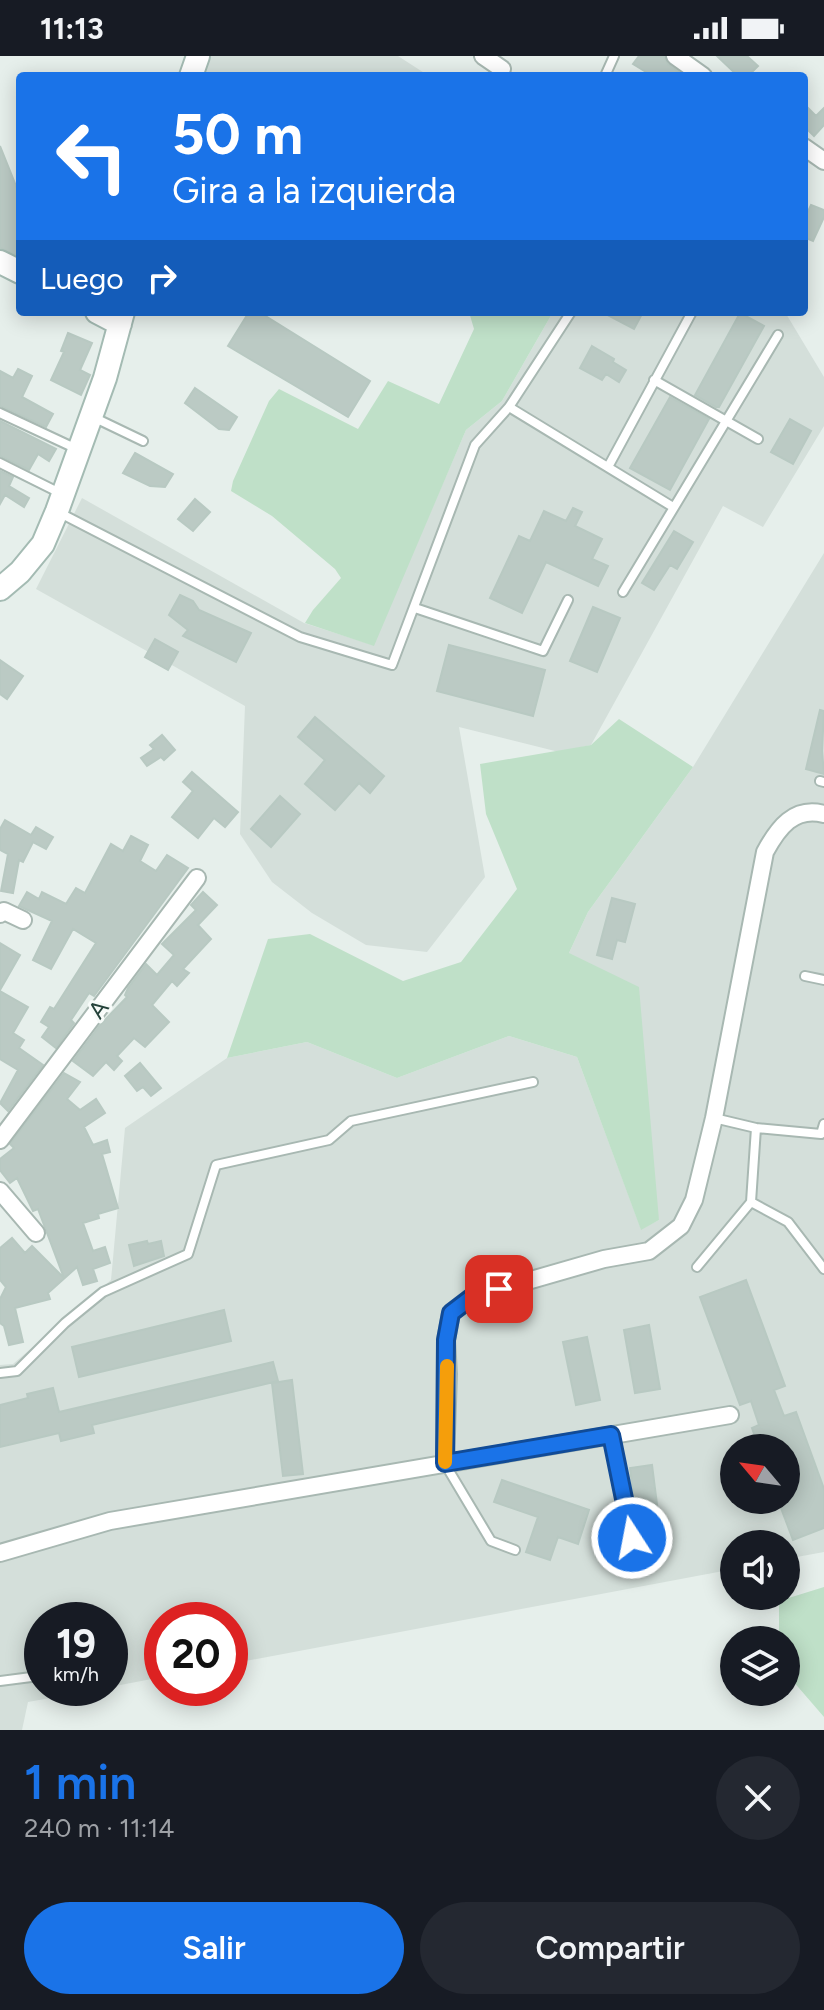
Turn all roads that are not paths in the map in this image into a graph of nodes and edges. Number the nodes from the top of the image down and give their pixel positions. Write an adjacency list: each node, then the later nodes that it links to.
1 (483, 56): 3 (street)
2 (675, 56): 4 (street)
3 (502, 69)
4 (697, 72)
5 (568, 316): 10 (lane)
6 (690, 316): 9 (lane)
7 (121, 318): 12 (street)
8 (778, 335): 13 (lane)
9 (654, 380): 13 (lane); 18 (lane)
10 (509, 407): 18 (lane); 24 (lane)
11 (0, 413): 16 (lane)
12 (92, 416): 15 (lane); 16 (street)
13 (726, 421): 14 (lane); 20 (lane)
14 (758, 439)
15 (143, 441)
16 (80, 451): 19 (street)
17 (0, 463): 19 (lane)
18 (608, 467): 20 (lane)
19 (60, 503): 21 (street); 24 (lane)
20 (673, 507): 22 (lane)
21 (0, 589)
22 (623, 592)
23 (568, 600): 24 (lane)
24 (415, 608)
25 (824, 814): 32 (street)
26 (197, 878): 36 (street, A)
27 (0, 914): 28 (street)
28 (23, 920)
29 (805, 976): 30 (lane)
30 (824, 980)
31 (533, 1082): 42 (lane)
32 (714, 1118): 34 (lane); 45 (street)
33 (824, 1124): 35 (lane)
34 (756, 1128): 35 (lane); 38 (lane)
35 (822, 1134)
36 (0, 1140)
37 (0, 1191): 39 (street)
38 (751, 1202): 40 (lane); 41 (lane)
39 (36, 1233)
40 (697, 1267)
41 (824, 1269)
42 (0, 1373)
43 (730, 1415): 44 (street)
44 (611, 1435): 45 (street); 46 (lane)
45 (445, 1463): 47 (lane); 48 (street)
46 (632, 1538)
47 (515, 1550)
48 (0, 1553)
49 (24, 1678): 50 (lane)
50 (0, 1681)

